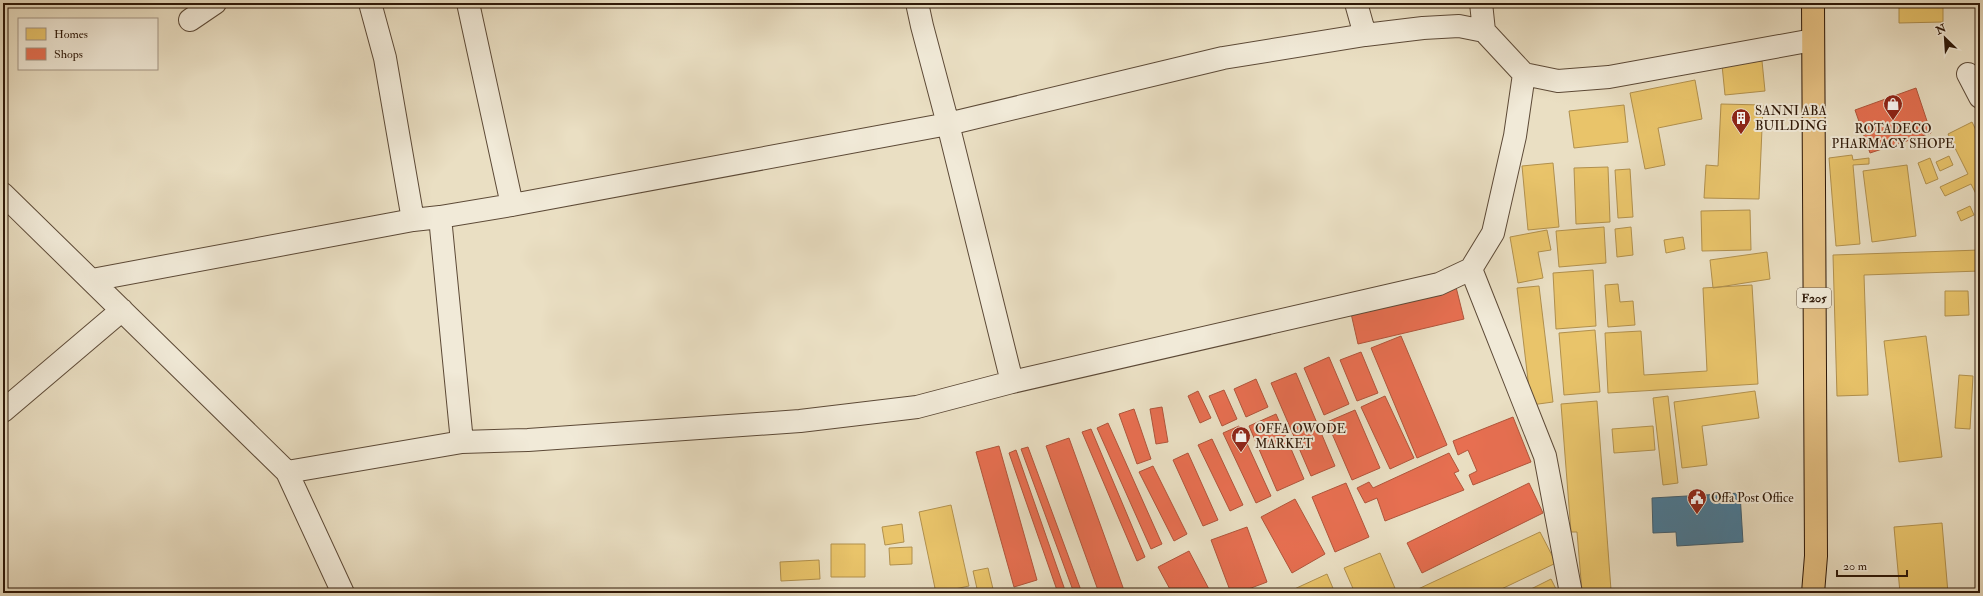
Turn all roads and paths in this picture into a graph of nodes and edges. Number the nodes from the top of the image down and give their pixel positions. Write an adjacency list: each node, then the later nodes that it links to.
1 (215, 3): 8 (street)
2 (370, 3): 19 (street)
3 (468, 3): 17 (street)
4 (917, 3): 15 (street)
5 (1356, 3): 10 (street)
6 (1481, 3): 9 (street)
7 (1813, 3): 11 (main road, F205)
8 (190, 20)
9 (1484, 31): 10 (street); 12 (street)
10 (1364, 35): 15 (street)
11 (1813, 40): 12 (street); 29 (main road, F205)
12 (1524, 74): 20 (street)
13 (1968, 74): 14 (street)
14 (1980, 97)
15 (948, 124): 17 (street); 23 (street)
16 (3, 194): 21 (street)
17 (512, 205): 18 (street)
18 (440, 217): 19 (street); 25 (street)
19 (413, 220): 21 (street)
20 (1471, 269): 23 (street); 28 (street)
21 (92, 280): 22 (street)
22 (122, 310): 24 (street); 26 (street)
23 (1012, 382): 25 (street)
24 (3, 411)
25 (462, 442): 26 (street)
26 (286, 472): 27 (street)
27 (343, 593)
28 (1571, 593)
29 (1813, 593)

